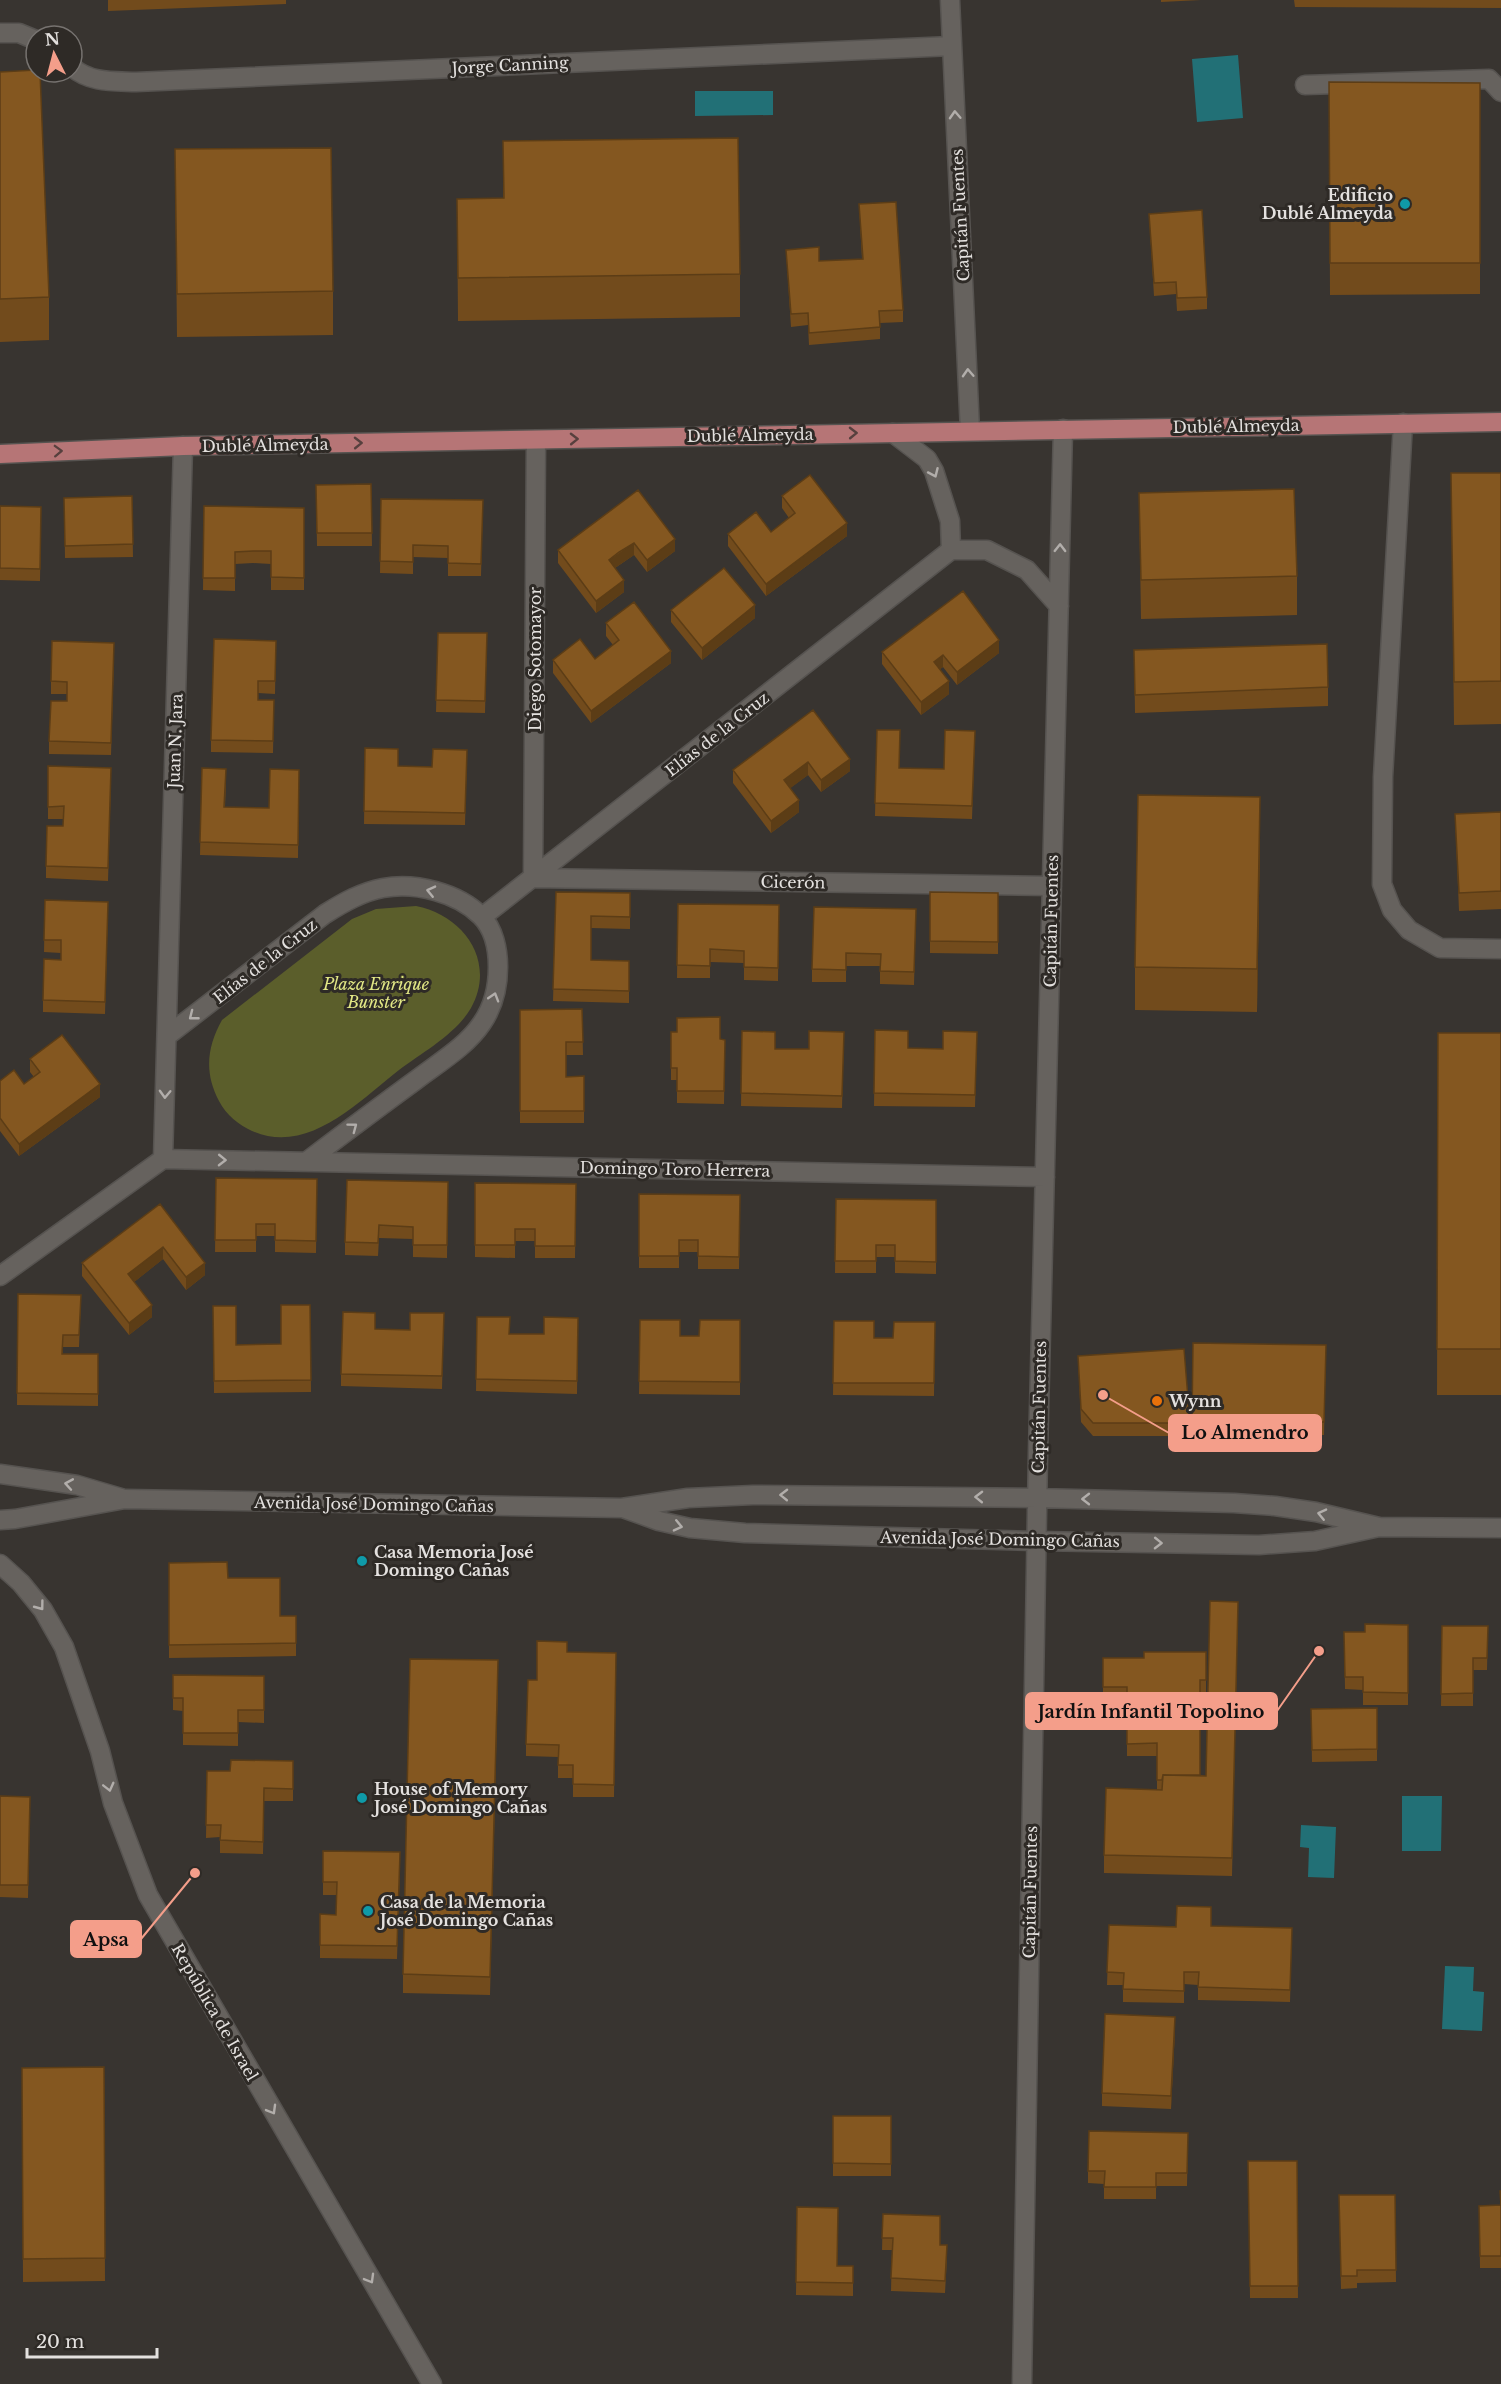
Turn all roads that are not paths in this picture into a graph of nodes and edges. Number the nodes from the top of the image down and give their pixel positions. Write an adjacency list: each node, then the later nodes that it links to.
1 (950, 0): 4 (street, Capitán Fuentes)
2 (0, 33): 3 (street)
3 (24, 35)
4 (952, 45): 5 (street, Jorge Canning); 11 (street, Capitán Fuentes, one-way to 4)
5 (84, 75)
6 (1305, 85): 7 (street)
7 (1501, 92)
8 (1501, 422): 9 (main road, Dublé Almeyda)
9 (1403, 423): 10 (main road, Dublé Almeyda); 21 (street)
10 (1063, 429): 11 (main road, Dublé Almeyda); 17 (street, Capitán Fuentes, one-way to 10)
11 (970, 431): 12 (main road, Dublé Almeyda)
12 (893, 432): 13 (main road, Dublé Almeyda, one-way to 12); 16 (street, one-way to 16)
13 (536, 440): 14 (main road, Dublé Almeyda, one-way to 13); 18 (street, Diego Sotomayor)
14 (183, 446): 15 (main road, Dublé Almeyda, one-way to 14); 22 (street, Juan N. Jara)
15 (0, 454)
16 (951, 550): 17 (street); 18 (street, Elías de la Cruz)
17 (1059, 606): 19 (street, Capitán Fuentes)
18 (533, 878): 19 (street, Cicerón); 20 (street, Elías de la Cruz)
19 (1052, 886): 25 (street, Capitán Fuentes)
20 (482, 917): 22 (street, Elías de la Cruz, one-way to 22); 24 (street, one-way to 20)
21 (1501, 948)
22 (167, 1036): 23 (street, one-way to 23)
23 (163, 1159): 24 (street, one-way to 24); 26 (street)
24 (306, 1162): 25 (street, Domingo Toro Herrera)
25 (1045, 1177): 28 (street, Capitán Fuentes)
26 (0, 1276)
27 (0, 1474): 29 (street, Avenida José Domingo Cañas, one-way to 27)
28 (1037, 1498): 30 (street, Avenida José Domingo Cañas, one-way to 30); 32 (street, Avenida José Domingo Cañas, one-way to 28); 34 (street, Capitán Fuentes)
29 (125, 1500): 30 (street, Avenida José Domingo Cañas); 31 (street, Avenida José Domingo Cañas)
30 (622, 1508): 34 (street, Avenida José Domingo Cañas, one-way to 34)
31 (0, 1520)
32 (1379, 1527): 33 (street, Avenida José Domingo Cañas); 34 (street, Avenida José Domingo Cañas, one-way to 32)
33 (1501, 1528)
34 (1036, 1541): 37 (street, Capitán Fuentes)
35 (0, 1564): 36 (street, República de Israel, one-way to 36)
36 (432, 2384)
37 (1022, 2384)

